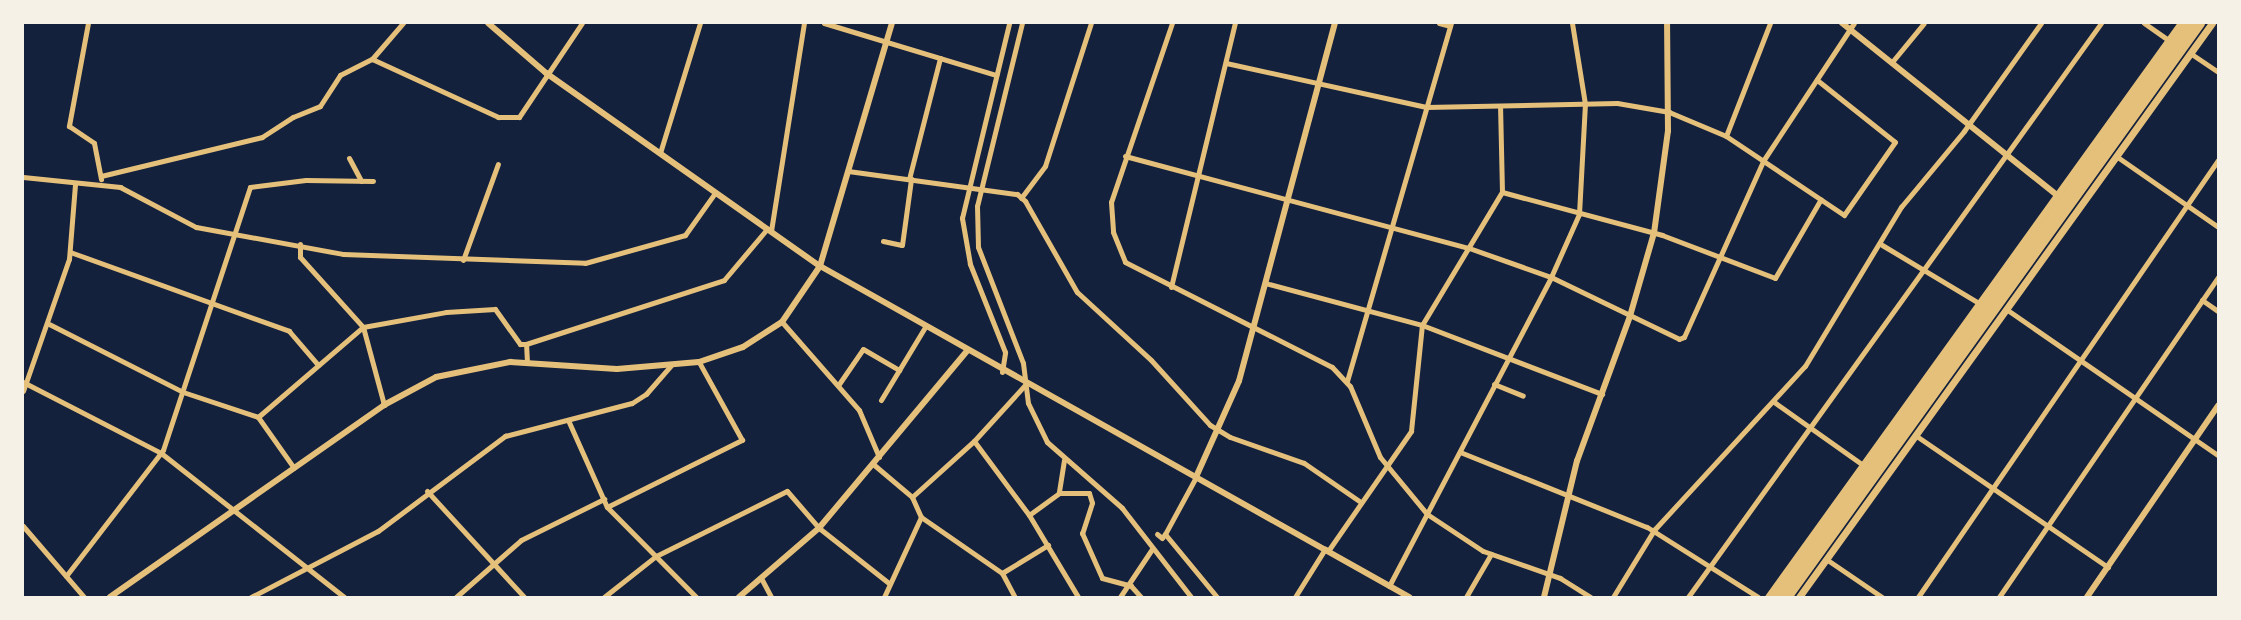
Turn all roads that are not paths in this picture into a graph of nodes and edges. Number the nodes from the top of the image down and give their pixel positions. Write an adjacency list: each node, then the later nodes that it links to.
1 (88, 23): 57 (street)
2 (403, 23): 34 (street)
3 (582, 23): 38 (street)
4 (700, 23): 48 (street)
5 (804, 23): 77 (street)
6 (824, 23): 31 (street)
7 (892, 23): 31 (street)
8 (1009, 23): 39 (street)
9 (1022, 23): 66 (street)
10 (1091, 23): 70 (street)
11 (1172, 23): 50 (street)
12 (1235, 23): 36 (street)
13 (1335, 23): 41 (street)
14 (1439, 23): 28 (street)
15 (1572, 23): 42 (street)
16 (1667, 23): 45 (street)
17 (1770, 23): 47 (street)
18 (1842, 23): 29 (street)
19 (1924, 23): 35 (street)
20 (2041, 23): 46 (street)
21 (2101, 23): 49 (street)
22 (2144, 23): 30 (street)
23 (2181, 23): 30 (main road)
24 (2190, 23): 210 (highway)
25 (2200, 23): 211 (highway)
26 (2212, 23): 32 (main road)
27 (493, 24): 38 (street)
28 (1451, 24): 44 (street)
29 (1852, 26): 35 (street); 40 (street)
30 (2168, 40): 69 (main road)
31 (886, 42): 33 (street); 56 (street)
32 (2190, 53): 37 (street); 51 (main road)
33 (940, 58): 39 (street); 60 (street)
34 (372, 59): 38 (street); 57 (street)
35 (1892, 62): 46 (street)
36 (1226, 63): 41 (street); 59 (street)
37 (2218, 72)
38 (546, 74): 48 (street)
39 (996, 75): 65 (street)
40 (1817, 79): 53 (street); 71 (street)
41 (1319, 83): 44 (street); 72 (street)
42 (1585, 104): 43 (street); 45 (street); 74 (street)
43 (1500, 106): 44 (street); 68 (street)
44 (1426, 107): 75 (street)
45 (1669, 112): 47 (street); 79 (street)
46 (1969, 124): 49 (street); 82 (street)
47 (1726, 136): 53 (street)
48 (660, 153): 67 (street)
49 (2006, 154): 69 (street); 88 (street)
50 (1125, 156): 59 (street); 92 (street)
51 (2116, 156): 73 (street); 96 (main road)
52 (349, 158): 61 (street)
53 (1763, 160): 71 (street); 85 (street)
54 (2218, 160): 73 (street)
55 (498, 164): 86 (street)
56 (848, 170): 60 (street); 87 (street)
57 (101, 176): 64 (street)
58 (23, 177): 63 (street)
59 (1200, 177): 72 (street); 92 (street)
60 (910, 179): 65 (street); 80 (street)
61 (361, 181): 62 (street); 78 (street)
62 (373, 181)
63 (75, 184): 64 (street); 84 (street)
64 (103, 186): 78 (street)
65 (968, 187): 66 (street); 115 (street)
66 (981, 188): 70 (street); 120 (street)
67 (715, 192): 77 (street); 86 (street)
68 (1502, 192): 74 (street); 83 (street)
69 (2057, 195): 95 (main road)
70 (1021, 198): 133 (street)
71 (1821, 199): 85 (street)
72 (1288, 200): 75 (street); 91 (street)
73 (2187, 206): 76 (street); 109 (street)
74 (1579, 214): 79 (street); 89 (street)
75 (1391, 227): 83 (street); 97 (street)
76 (2218, 227)
77 (769, 230): 87 (street); 106 (street)
78 (235, 231): 81 (street); 94 (street)
79 (1654, 233): 85 (street); 99 (street)
80 (883, 241)
81 (300, 244): 86 (street); 103 (street)
82 (1882, 245): 88 (street); 127 (street)
83 (1469, 248): 89 (street); 102 (street)
84 (70, 252): 94 (street); 101 (street)
85 (1720, 258): 99 (street)
86 (463, 260)
87 (820, 266): 100 (street); 104 (street)
88 (1923, 270): 95 (street); 132 (street)
89 (1551, 277): 99 (street); 108 (street)
90 (2218, 277): 93 (street)
91 (1265, 283): 97 (street); 105 (street)
92 (1171, 287): 105 (street)
93 (2203, 300): 98 (street); 125 (street)
94 (213, 302): 112 (street); 122 (street)
95 (1979, 303): 143 (main road)
96 (2006, 309): 109 (street); 134 (main road)
97 (1368, 311): 102 (street); 116 (street)
98 (2218, 311)
99 (1630, 316): 123 (street)
100 (782, 322): 111 (street); 118 (street)
101 (49, 324): 117 (street); 122 (street)
102 (1422, 325): 108 (street); 144 (street)
103 (363, 327): 106 (street); 112 (street); 128 (street)
104 (925, 327): 107 (street); 114 (street)
105 (1254, 328): 116 (street); 133 (street)
106 (526, 344): 110 (street)
107 (967, 351): 115 (street); 140 (street)
108 (1509, 356): 119 (street); 123 (street)
109 (2081, 361): 125 (street); 148 (street)
110 (527, 362): 113 (street); 128 (street)
111 (699, 362): 113 (street); 156 (street)
112 (318, 365): 130 (street)
113 (671, 365): 131 (street)
114 (899, 370): 118 (street); 126 (street)
115 (1002, 372): 120 (street)
116 (1347, 381): 144 (street)
117 (25, 383): 121 (street); 138 (street)
118 (839, 384): 140 (street)
119 (1494, 384): 124 (street); 137 (street)
120 (1025, 385): 136 (street); 141 (street); 146 (street)
121 (23, 391)
122 (183, 392): 130 (street); 138 (street)
123 (1602, 394): 152 (street)
124 (1523, 396)
125 (2135, 398): 135 (street); 161 (street)
126 (881, 400)
127 (1774, 402): 132 (street); 164 (street)
128 (384, 405): 145 (street)
129 (2218, 406): 135 (street)
130 (258, 417): 145 (street)
131 (568, 420): 149 (street); 154 (street)
132 (1810, 427): 143 (street); 174 (street)
133 (1220, 431): 146 (street); 155 (street)
134 (1915, 435): 148 (street); 172 (main road)
135 (2195, 439): 139 (street); 175 (street)
136 (974, 441): 153 (street); 159 (street)
137 (1460, 452): 152 (street); 158 (street)
138 (161, 453): 157 (street); 179 (street)
139 (2218, 455)
140 (879, 457): 142 (street)
141 (1064, 460): 147 (street); 150 (street)
142 (873, 464): 153 (street); 163 (street)
143 (1863, 465): 209 (main road)
144 (1386, 466): 155 (street); 158 (street)
145 (294, 468): 157 (street)
146 (1196, 477): 166 (street); 169 (street)
147 (1096, 485): 151 (street); 168 (street)
148 (1993, 488): 161 (street); 214 (street)
149 (427, 491): 173 (street); 176 (street)
150 (1059, 493): 151 (street); 159 (street)
151 (1089, 493): 182 (street)
152 (1567, 495): 164 (street); 178 (street)
153 (912, 497): 160 (street)
154 (604, 499): 156 (street); 173 (street)
155 (1359, 501): 169 (street)
156 (607, 506): 171 (street)
157 (233, 511): 176 (street); 185 (street)
158 (1427, 514): 170 (street); 183 (street)
159 (1029, 515): 167 (street)
160 (921, 517): 177 (street); 181 (street)
161 (2048, 525): 175 (street); 215 (street)
162 (23, 526): 179 (street)
163 (819, 527): 171 (street); 180 (street); 181 (street)
164 (1654, 530): 174 (street); 206 (street)
165 (1157, 534): 166 (street)
166 (1165, 534): 200 (street)
167 (1048, 545): 177 (street); 196 (street)
168 (1152, 549): 182 (street); 199 (street)
169 (1326, 550): 183 (street); 201 (street)
170 (1491, 554): 178 (street); 203 (street)
171 (656, 556): 190 (street); 191 (street)
172 (1826, 558): 212 (main road); 213 (street)
173 (493, 564): 188 (street); 189 (street)
174 (1710, 566): 207 (street); 208 (street)
175 (2108, 567): 216 (street)
176 (307, 568): 186 (street); 187 (street)
177 (1002, 573): 195 (street)
178 (1549, 574): 204 (street); 205 (street)
179 (66, 576): 184 (street)
180 (761, 578): 192 (street); 193 (street)
181 (890, 584): 194 (street)
182 (1131, 586): 197 (street); 198 (street)
183 (1389, 586): 202 (street)
184 (84, 597)
185 (110, 597)
186 (251, 597)
187 (344, 597)
188 (456, 597)
189 (524, 597)
190 (604, 597)
191 (696, 597)
192 (739, 597)
193 (771, 597)
194 (884, 597)
195 (1015, 597)
196 (1078, 597)
197 (1120, 597)
198 (1140, 597)
199 (1191, 597)
200 (1217, 597)
201 (1295, 597)
202 (1409, 597)
203 (1466, 597)
204 (1544, 597)
205 (1591, 597)
206 (1612, 597)
207 (1688, 597)
208 (1759, 597)
209 (1768, 597)
210 (1777, 597)
211 (1787, 597)
212 (1799, 597)
213 (1882, 597)
214 (1918, 597)
215 (1998, 597)
216 (2087, 597)

